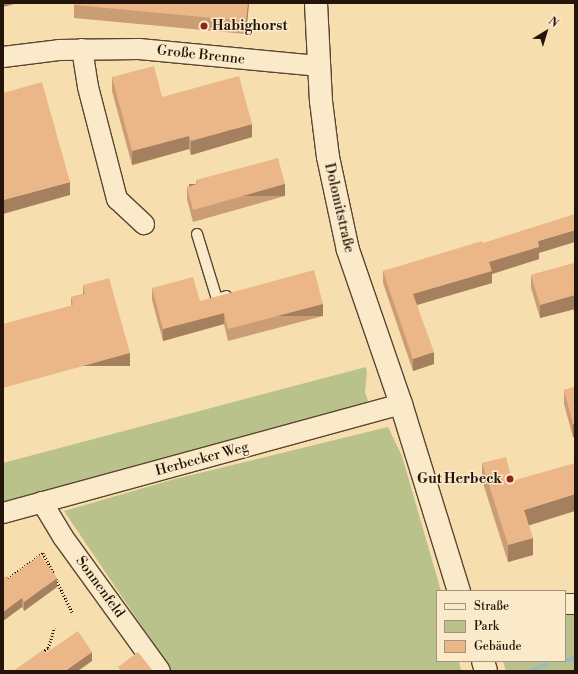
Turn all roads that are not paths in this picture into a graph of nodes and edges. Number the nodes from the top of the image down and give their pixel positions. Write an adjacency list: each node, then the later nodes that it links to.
1 (316, 3): 4 (street, Dolomitstraße)
2 (82, 49): 3 (street, Große Brenne); 4 (street, Große Brenne); 5 (street)
3 (3, 57)
4 (320, 66): 8 (street, Dolomitstraße)
5 (144, 224)
6 (197, 234): 7 (lane)
7 (239, 293)
8 (401, 404): 9 (street, Herbecker Weg); 11 (street, Dolomitstraße)
9 (42, 502): 10 (street, Herbecker Weg); 12 (street, Sonnenfeld)
10 (3, 513)
11 (459, 590)
12 (160, 671)

